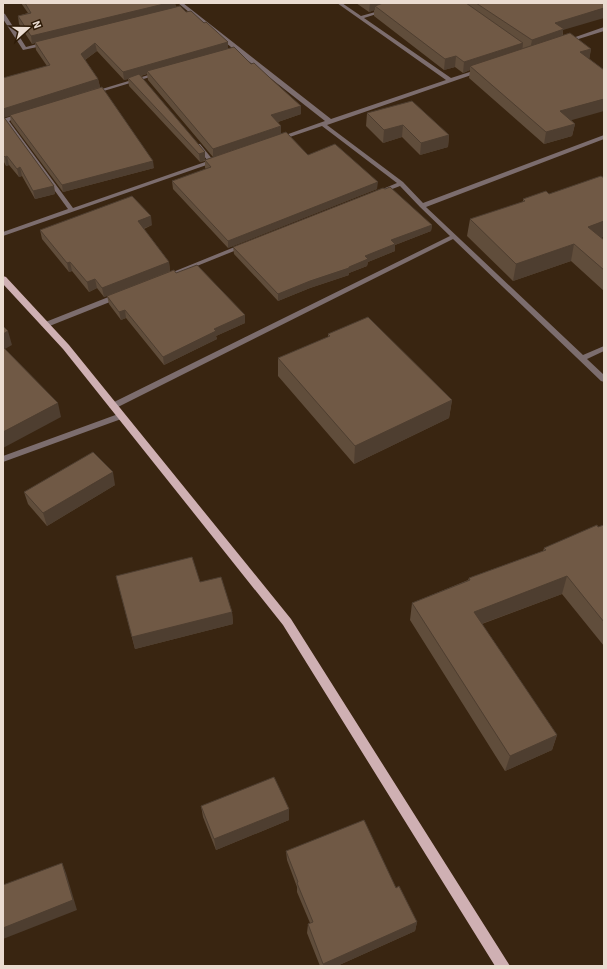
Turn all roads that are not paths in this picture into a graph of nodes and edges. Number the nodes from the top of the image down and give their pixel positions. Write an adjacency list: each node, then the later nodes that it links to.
1 (180, 3): 3 (street)
2 (339, 3): 7 (street)
3 (188, 9): 5 (street); 11 (street)
4 (387, 9): 7 (street)
5 (180, 11)
6 (3, 15): 9 (street)
7 (360, 18): 16 (street)
8 (604, 29): 10 (street)
9 (48, 43)
10 (559, 44)
11 (239, 51): 12 (street); 21 (street)
12 (231, 53)
13 (486, 69): 16 (street)
14 (164, 72): 15 (street)
15 (142, 79): 17 (street); 18 (street)
16 (451, 81): 21 (street)
17 (147, 85)
18 (89, 94)
19 (29, 112): 20 (street)
20 (5, 120): 30 (street)
21 (329, 121): 24 (street); 27 (street)
22 (604, 137): 29 (street)
23 (192, 138): 26 (street)
24 (271, 141)
25 (220, 159): 26 (street)
26 (212, 162): 30 (street)
27 (401, 183): 28 (street); 29 (street)
28 (372, 195)
29 (422, 206): 32 (street)
30 (72, 210): 31 (street)
31 (3, 234)
32 (455, 236): 39 (street); 41 (street)
33 (246, 245): 34 (street)
34 (165, 277)
35 (3, 279): 37 (main road)
36 (128, 292): 37 (street)
37 (44, 325): 41 (main road)
38 (604, 348): 39 (street)
39 (583, 358): 40 (street)
40 (604, 379)
41 (113, 406): 42 (main road)
42 (121, 416): 43 (street); 44 (main road)
43 (3, 459)
44 (503, 966)

